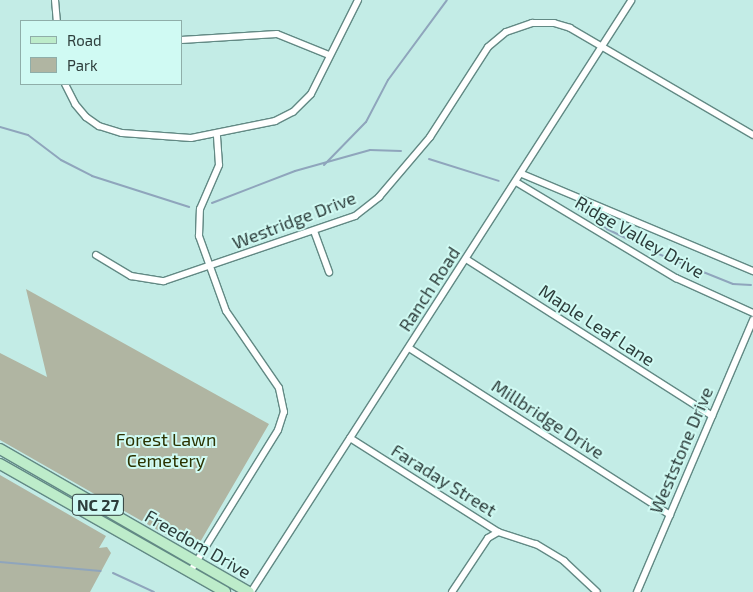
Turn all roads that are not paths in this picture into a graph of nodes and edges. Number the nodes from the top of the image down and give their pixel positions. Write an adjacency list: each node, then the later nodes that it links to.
1 (55, 0): 4 (street)
2 (358, 0): 7 (street)
3 (631, 1): 6 (street, Ranch Road)
4 (57, 20)
5 (182, 40): 7 (street)
6 (602, 46): 10 (street, Westridge Drive); 11 (street, Ranch Road); 13 (street, Westridge Drive)
7 (329, 55): 9 (street)
8 (65, 85): 9 (street)
9 (217, 135): 16 (street)
10 (753, 136)
11 (522, 174): 12 (street, Ranch Road); 17 (street, Ridge Valley Drive)
12 (516, 182): 15 (street, Ranch Road); 19 (street, Ridge Valley Drive)
13 (314, 231): 16 (street, Westridge Drive); 18 (street)
14 (96, 255): 16 (street, Westridge Drive)
15 (466, 259): 21 (street, Ranch Road); 22 (street, Maple Leaf Lane)
16 (210, 267): 30 (street)
17 (753, 271)
18 (329, 272)
19 (753, 313)
20 (753, 320): 22 (street, Weststone Drive)
21 (409, 348): 23 (street, Ranch Road); 28 (street, Millbridge Drive)
22 (712, 416): 28 (street, Weststone Drive)
23 (350, 438): 29 (street, Faraday Street); 33 (street, Ranch Road)
24 (0, 449): 27 (main road, Freedom Drive / NC 27)
25 (0, 458): 27 (main road)
26 (0, 464): 31 (main road, Freedom Drive / NC 27)
27 (62, 484): 30 (main road, Freedom Drive / NC 27)
28 (670, 515): 36 (street, Weststone Drive)
29 (498, 532): 34 (street); 35 (street, Faraday Street)
30 (196, 561): 31 (street); 33 (main road, Freedom Drive / NC 27)
31 (190, 572): 32 (main road, Freedom Drive / NC 27)
32 (225, 592)
33 (250, 592)
34 (452, 592)
35 (597, 592)
36 (638, 592)

